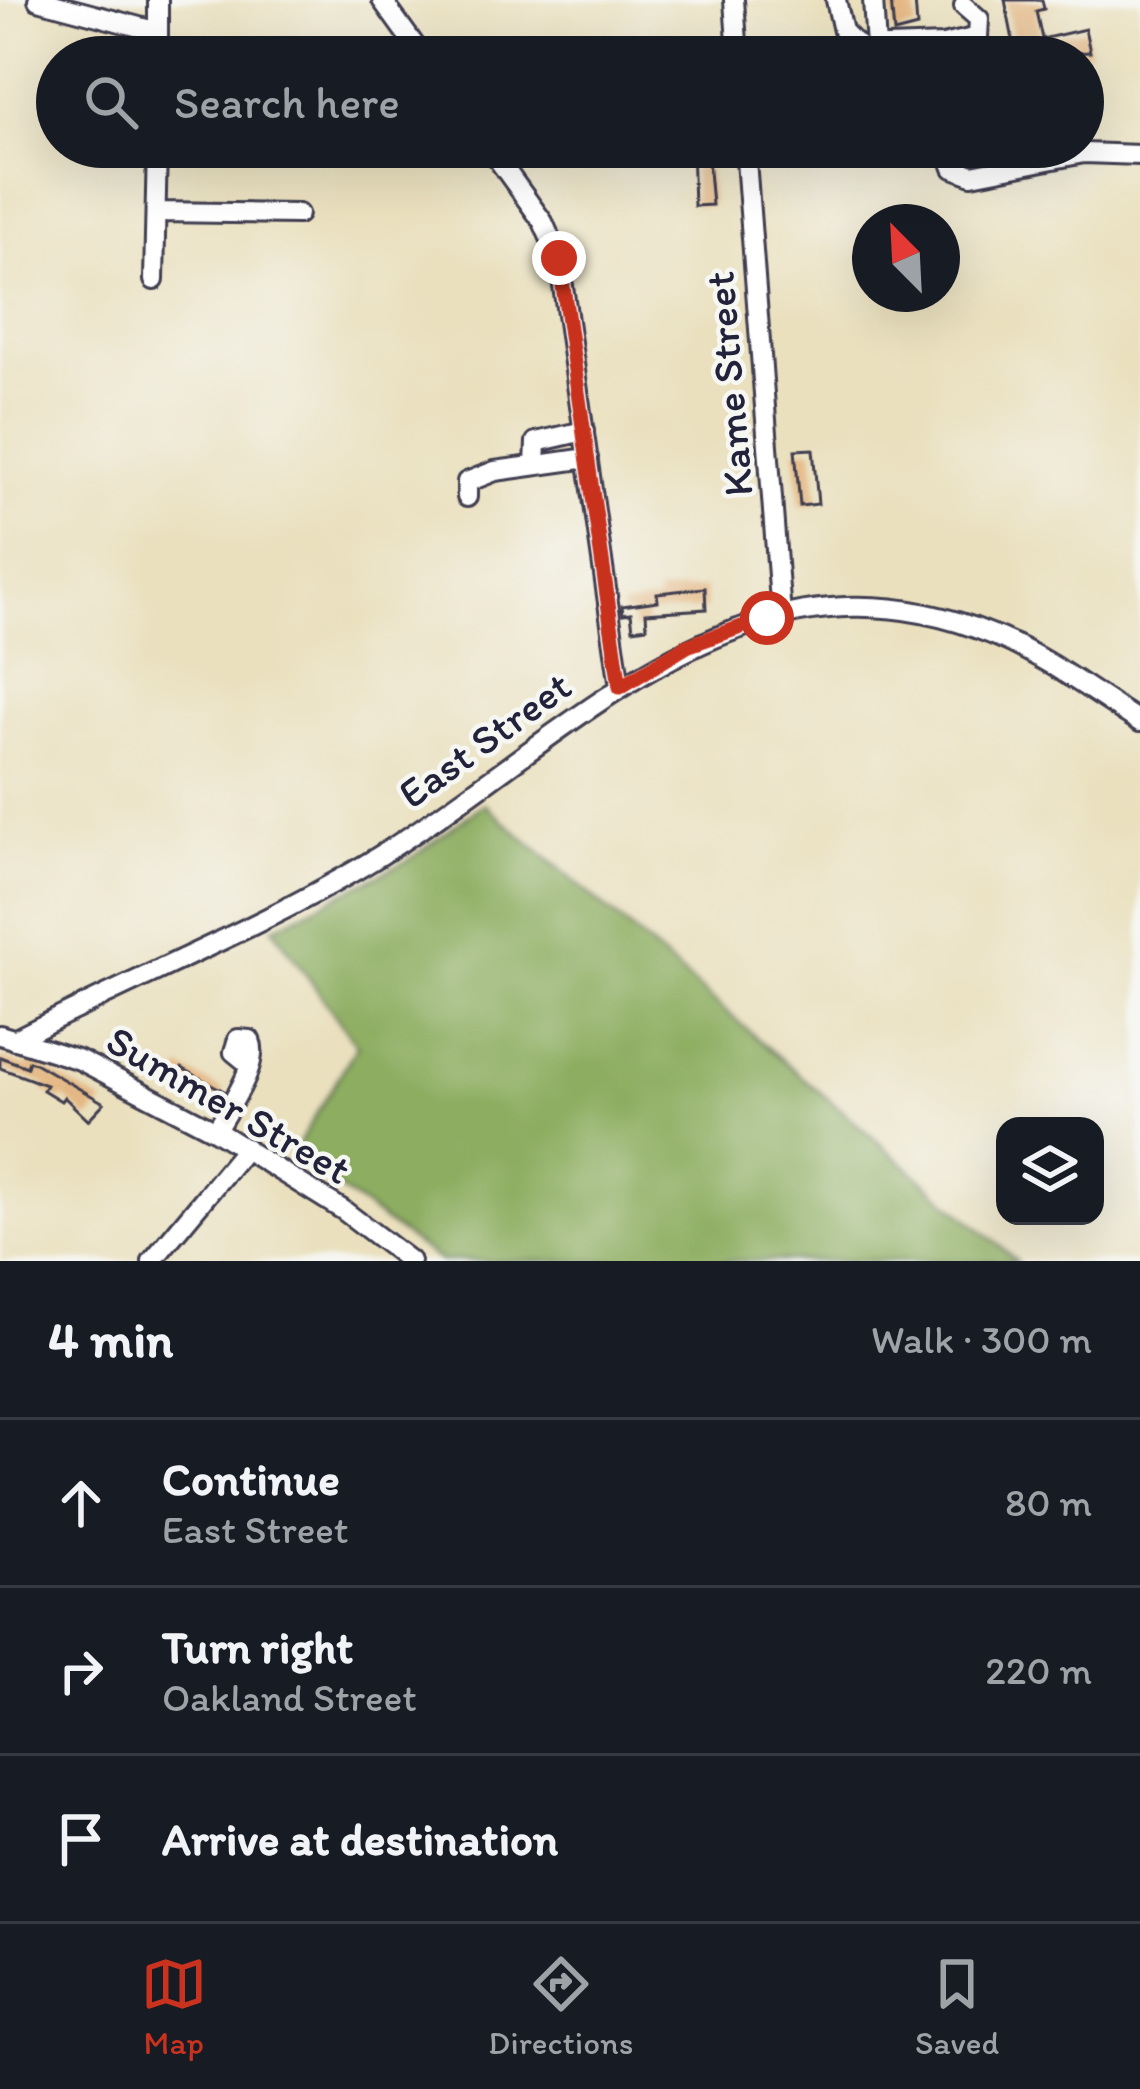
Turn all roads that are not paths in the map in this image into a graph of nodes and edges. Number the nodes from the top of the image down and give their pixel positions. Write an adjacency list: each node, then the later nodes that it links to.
1 (38, 0): 8 (street)
2 (158, 0): 8 (street)
3 (382, 0): 10 (street)
4 (734, 0): 11 (street)
5 (836, 0): 12 (street)
6 (873, 0): 13 (street)
7 (964, 6): 14 (street)
8 (158, 32): 9 (street)
9 (158, 36)
10 (408, 36)
11 (737, 36)
12 (850, 36)
13 (873, 36)
14 (978, 36)
15 (1104, 154): 16 (street)
16 (1140, 155)
17 (157, 168): 22 (street)
18 (503, 168): 25 (street)
19 (747, 168): 29 (street, Kame Street)
20 (953, 168): 21 (street)
21 (1007, 168)
22 (156, 212): 23 (street); 24 (street)
23 (298, 214)
24 (154, 280)
25 (584, 431): 26 (street); 27 (street)
26 (587, 458): 27 (street); 30 (street)
27 (535, 465): 28 (street)
28 (467, 497)
29 (781, 615): 30 (street, East Street); 31 (street, East Street)
30 (620, 687): 32 (street, East Street)
31 (1140, 722)
32 (7, 1038): 34 (street, Summer Street)
33 (250, 1065): 34 (street)
34 (216, 1131): 35 (street, Summer Street)
35 (246, 1148): 36 (street); 37 (street, Summer Street)
36 (156, 1260)
37 (410, 1261)

